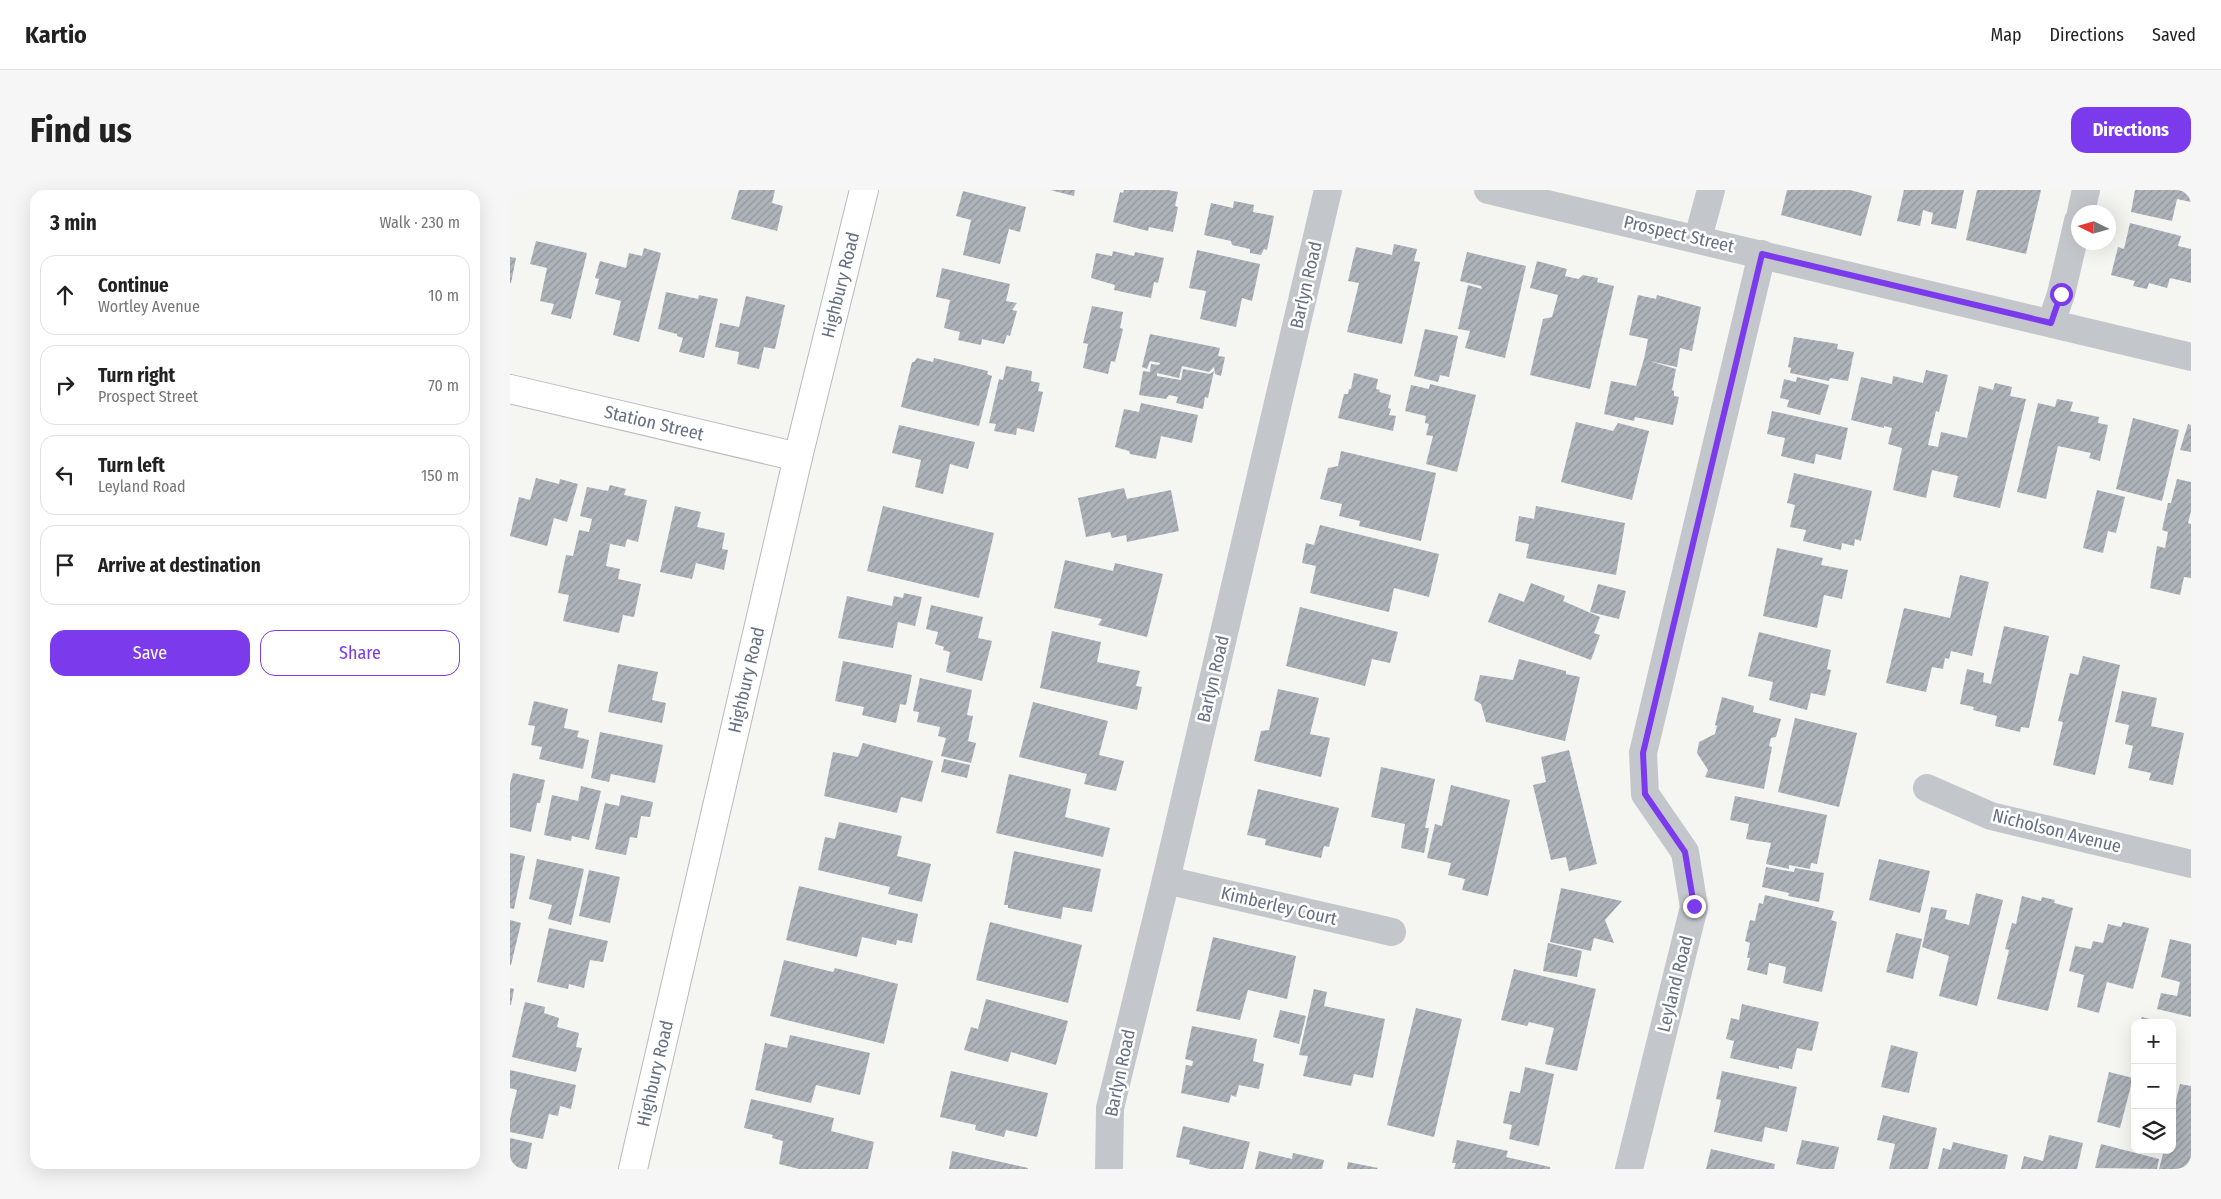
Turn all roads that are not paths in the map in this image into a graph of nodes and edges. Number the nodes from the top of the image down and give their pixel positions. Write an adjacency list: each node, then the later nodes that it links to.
1 (864, 190): 13 (main road, Highbury Road)
2 (1328, 190): 16 (street, Barlyn Road)
3 (1488, 190): 7 (street, Prospect Street)
4 (1711, 190): 7 (street)
5 (2086, 190): 6 (street)
6 (2083, 205)
7 (1698, 238): 9 (street, Prospect Street)
8 (2071, 250): 10 (street)
9 (1762, 254): 10 (street, Prospect Street); 20 (street, Leyland Road)
10 (2051, 323): 11 (street, Prospect Street)
11 (2191, 356)
12 (510, 389): 13 (main road, Station Street)
13 (798, 457): 18 (main road, Highbury Road)
14 (1927, 788): 15 (street, Nicholson Avenue)
15 (2191, 864)
16 (1166, 880): 17 (street, Kimberley Court); 19 (street, Barlyn Road)
17 (1392, 932)
18 (633, 1169)
19 (1109, 1169)
20 (1629, 1169)

